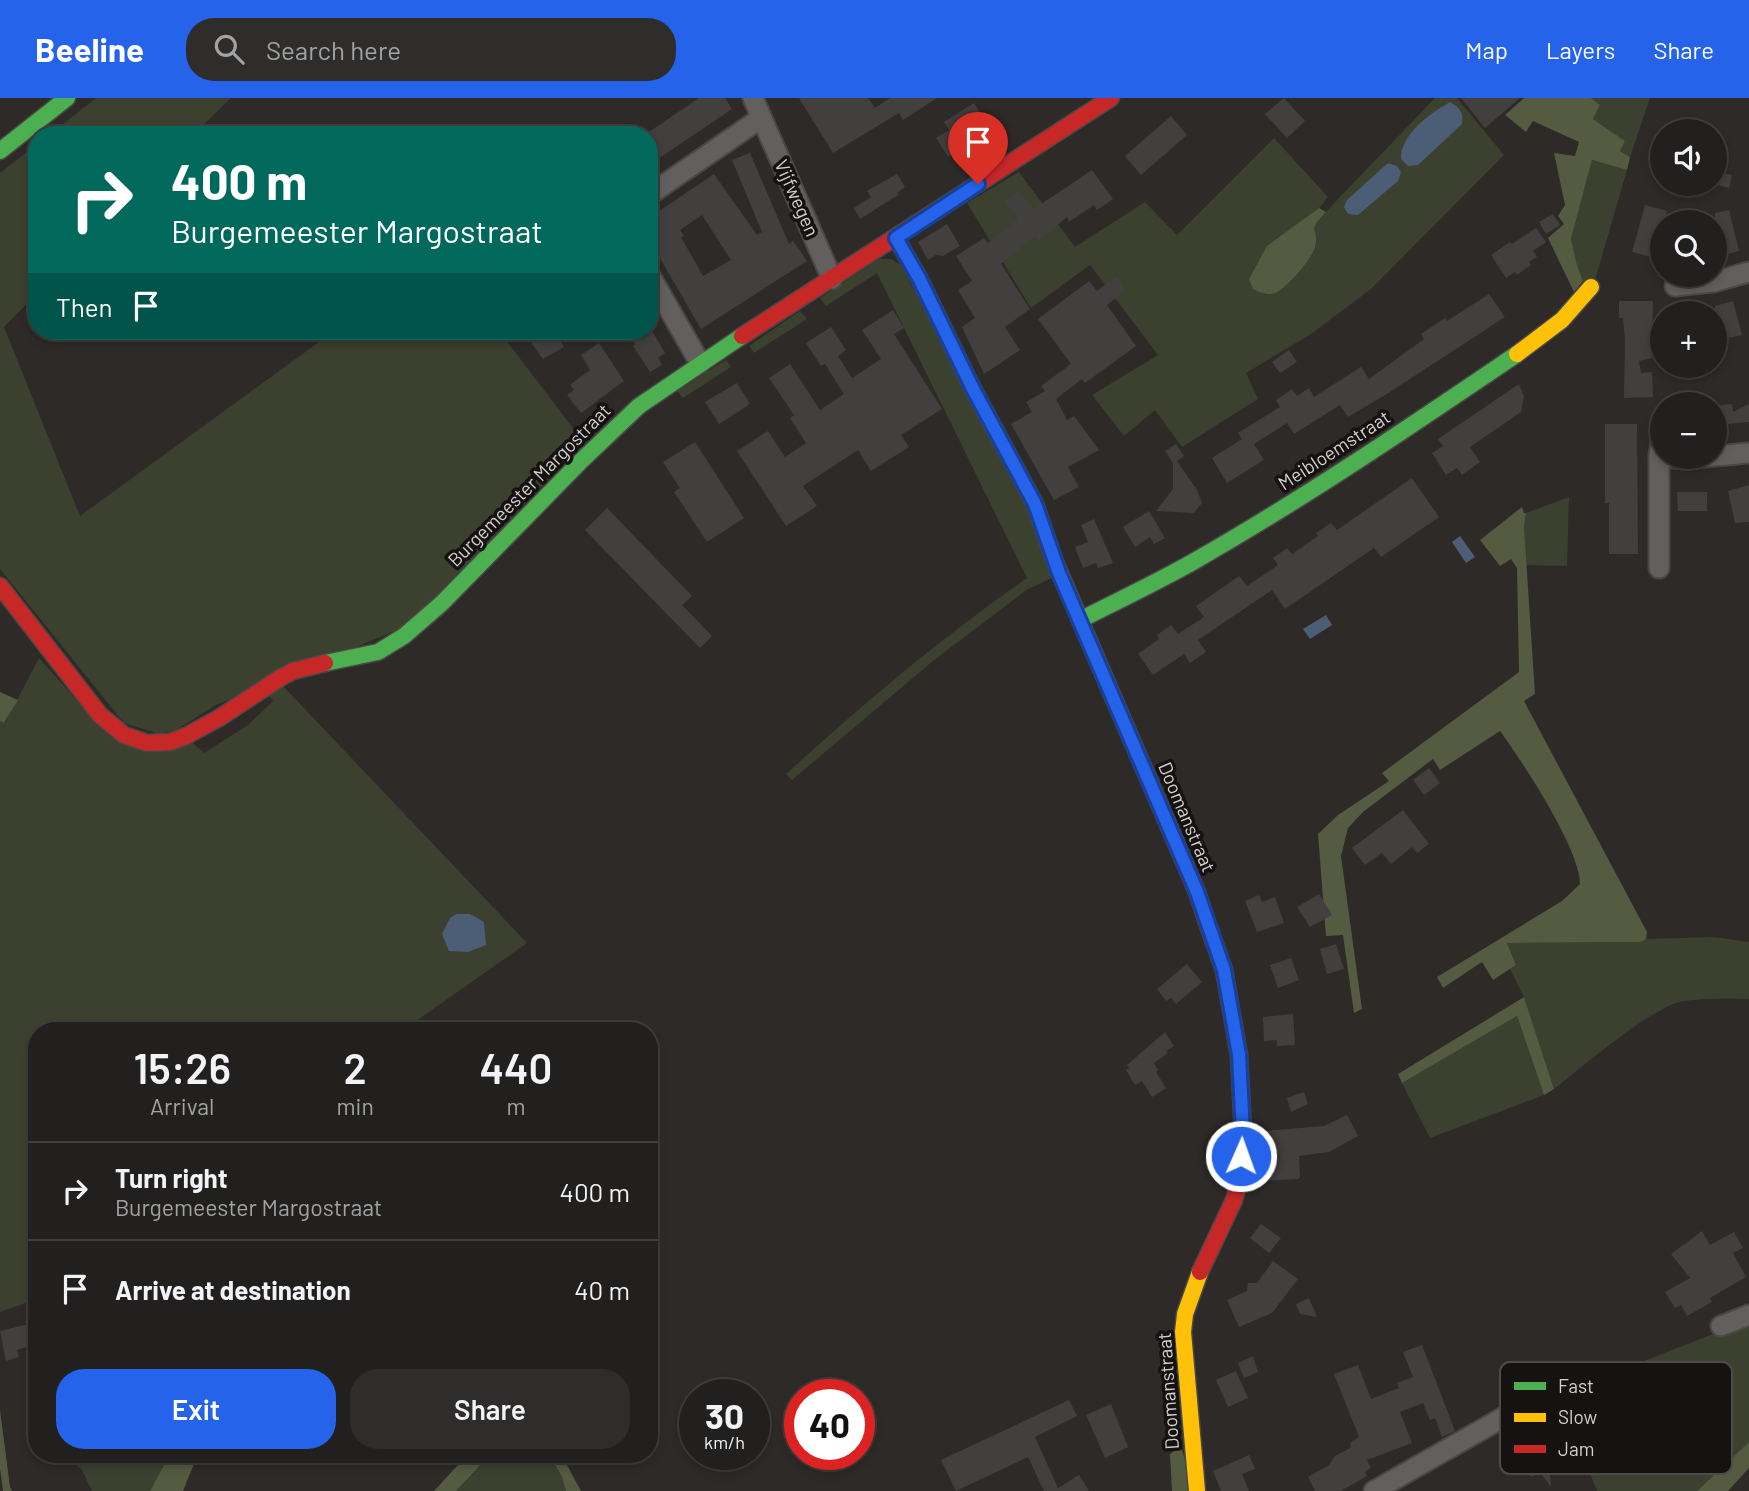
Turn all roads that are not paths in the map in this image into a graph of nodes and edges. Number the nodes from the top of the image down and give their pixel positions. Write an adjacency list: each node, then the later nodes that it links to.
1 (68, 98): 5 (main road)
2 (753, 98): 4 (street, Vijfwegen)
3 (1111, 98): 9 (main road, Burgemeester Margostraat)
4 (761, 118): 8 (street); 12 (street, Vijfwegen)
5 (32, 126)
6 (28, 129): 7 (main road)
7 (0, 151)
8 (658, 189)
9 (896, 238): 12 (main road, Burgemeester Margostraat); 21 (main road, Doomanstraat)
10 (1749, 272): 11 (street)
11 (1727, 278)
12 (832, 279): 15 (main road, Burgemeester Margostraat)
13 (1591, 287): 21 (main road, Meibloemstraat)
14 (658, 290): 15 (street)
15 (700, 363): 20 (main road, Burgemeester Margostraat)
16 (1749, 453): 17 (street)
17 (1727, 455)
18 (1662, 469): 19 (street)
19 (1659, 568)
20 (0, 586)
21 (1080, 620): 25 (main road, Doomanstraat)
22 (1749, 1315): 23 (street)
23 (1721, 1326)
24 (1500, 1418): 26 (street)
25 (1197, 1491)
26 (1374, 1491)

